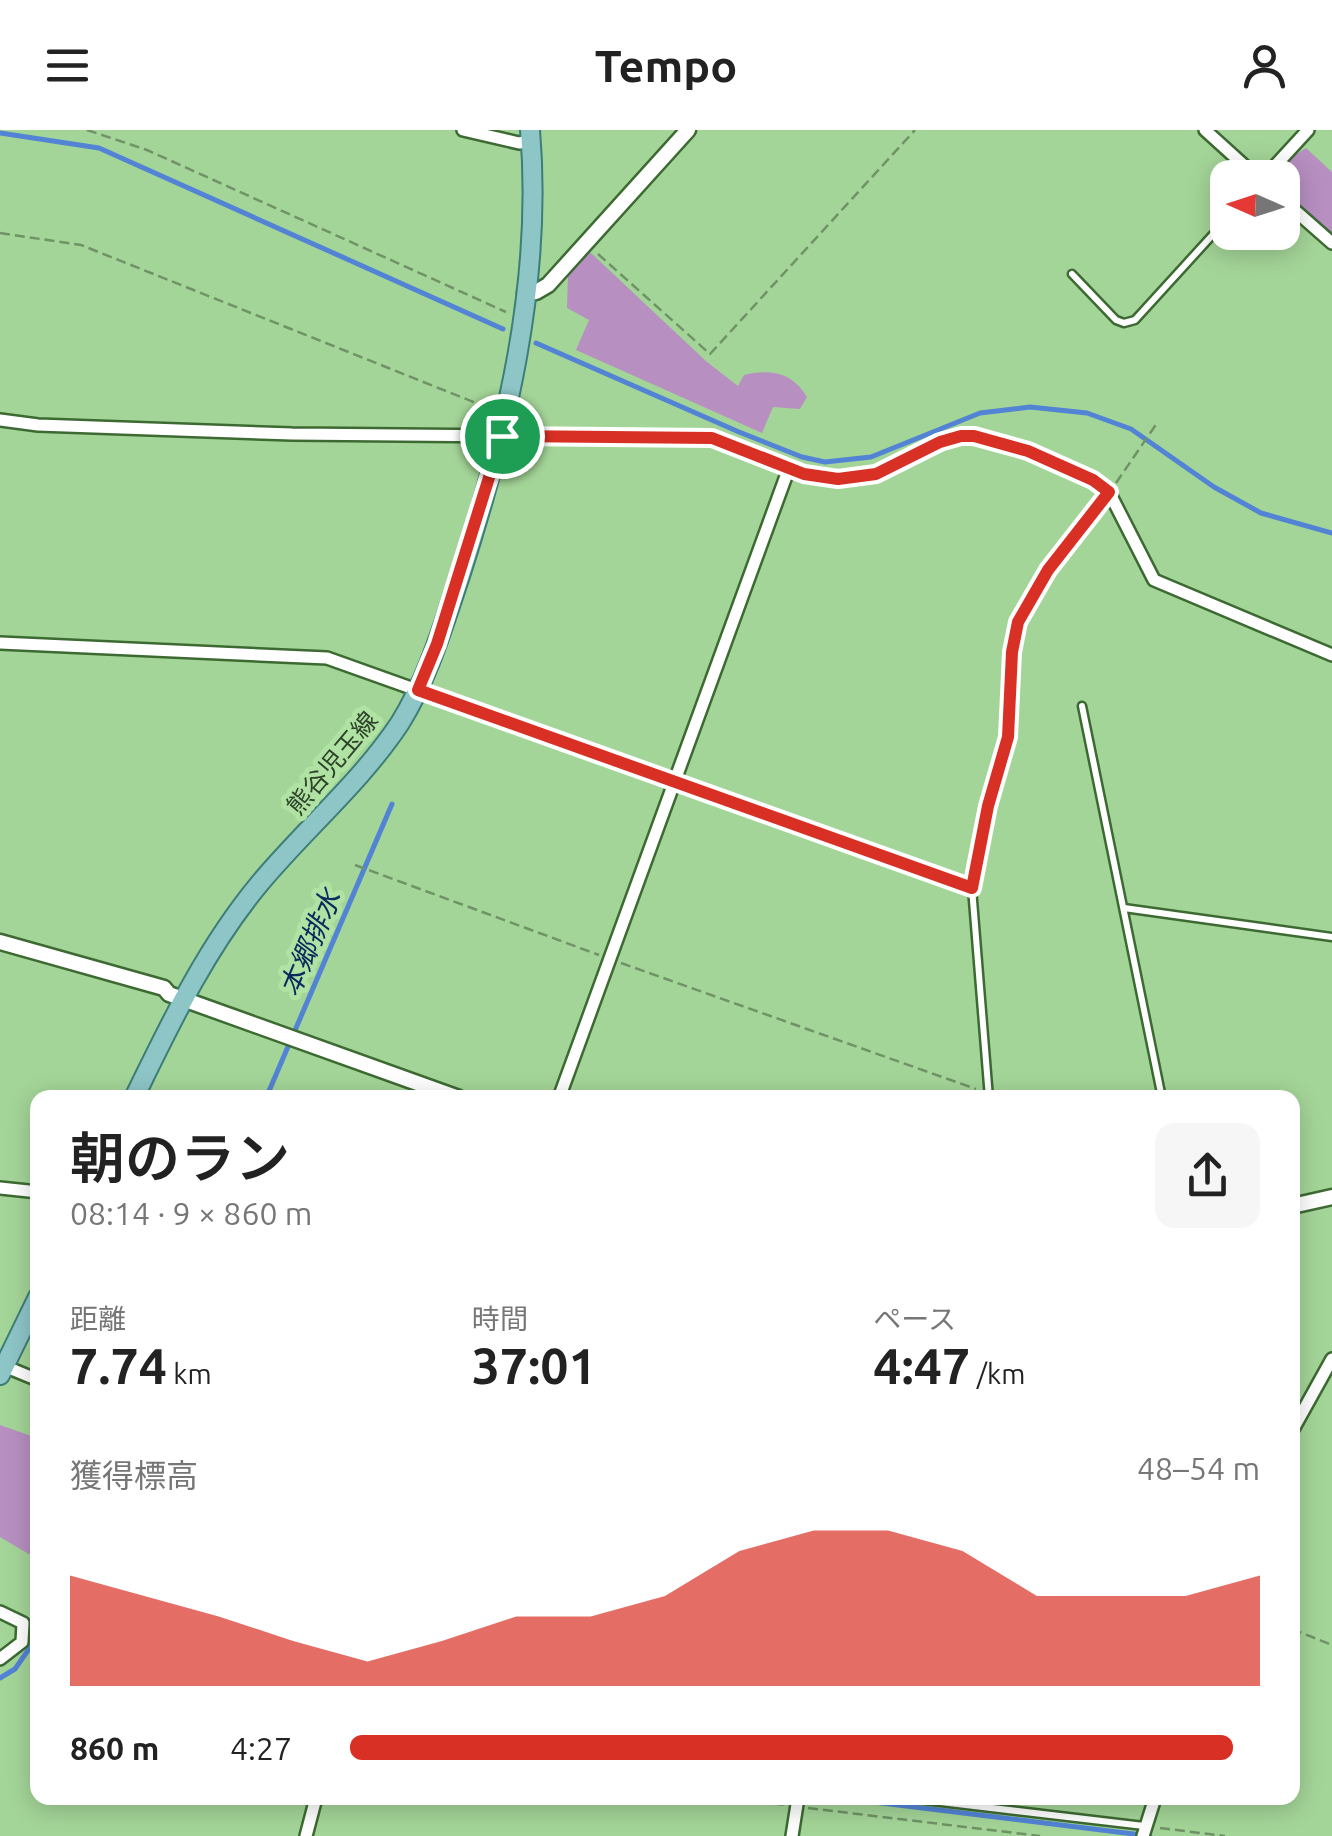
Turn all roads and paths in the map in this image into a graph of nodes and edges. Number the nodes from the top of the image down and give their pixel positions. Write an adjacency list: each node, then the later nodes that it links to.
1 (87, 130): 17 (path)
2 (463, 130): 7 (street)
3 (688, 130): 13 (street)
4 (915, 130): 13 (path)
5 (1204, 130): 8 (street)
6 (1308, 130): 9 (street)
7 (530, 136): 16 (main road, 熊谷児玉線)
8 (1240, 160)
9 (1279, 160)
10 (1300, 215): 14 (street)
11 (0, 233): 18 (path)
12 (1210, 238): 15 (lane)
13 (586, 243): 16 (street)
14 (1332, 243)
15 (1072, 274)
16 (525, 293): 17 (main road, 熊谷児玉線)
17 (522, 316): 18 (main road, 熊谷児玉線)
18 (506, 415): 21 (main road, 熊谷児玉線)
19 (0, 420): 21 (street)
20 (1157, 423): 23 (path)
21 (502, 436): 22 (street); 26 (main road, 熊谷児玉線)
22 (789, 468): 23 (street); 28 (street)
23 (1109, 492): 25 (street); 30 (lane)
24 (0, 642): 26 (street)
25 (1332, 655)
26 (418, 690): 28 (street); 35 (main road, 熊谷児玉線)
27 (1082, 706): 31 (lane)
28 (674, 780): 30 (street); 34 (street)
29 (355, 864): 34 (path)
30 (972, 888): 40 (lane)
31 (1124, 908): 32 (lane); 41 (lane)
32 (1332, 937)
33 (0, 942): 35 (street)
34 (610, 958): 38 (street); 39 (path)
35 (182, 998): 36 (main road, 熊谷児玉線); 37 (street)
36 (138, 1090)
37 (436, 1090)
38 (562, 1090)
39 (976, 1090)
40 (988, 1090)
41 (1160, 1090)
42 (0, 1188): 43 (street)
43 (30, 1191)
44 (1332, 1197): 45 (street)
45 (1300, 1204)
46 (30, 1313): 48 (main road)
47 (1332, 1360): 50 (street)
48 (2, 1371): 49 (street)
49 (30, 1378)
50 (1300, 1403)
51 (0, 1612): 52 (street)
52 (23, 1623): 53 (lane); 55 (street)
53 (30, 1625)
54 (1300, 1632): 57 (path)
55 (22, 1642): 56 (street); 58 (street)
56 (30, 1644)
57 (1332, 1645)
58 (0, 1660)
59 (314, 1805): 65 (street)
60 (797, 1805): 66 (street)
61 (818, 1805): 67 (path)
62 (957, 1805): 64 (lane)
63 (1153, 1805): 64 (street)
64 (1144, 1831): 68 (path)
65 (306, 1836)
66 (792, 1836)
67 (1040, 1836)
68 (1225, 1836)

